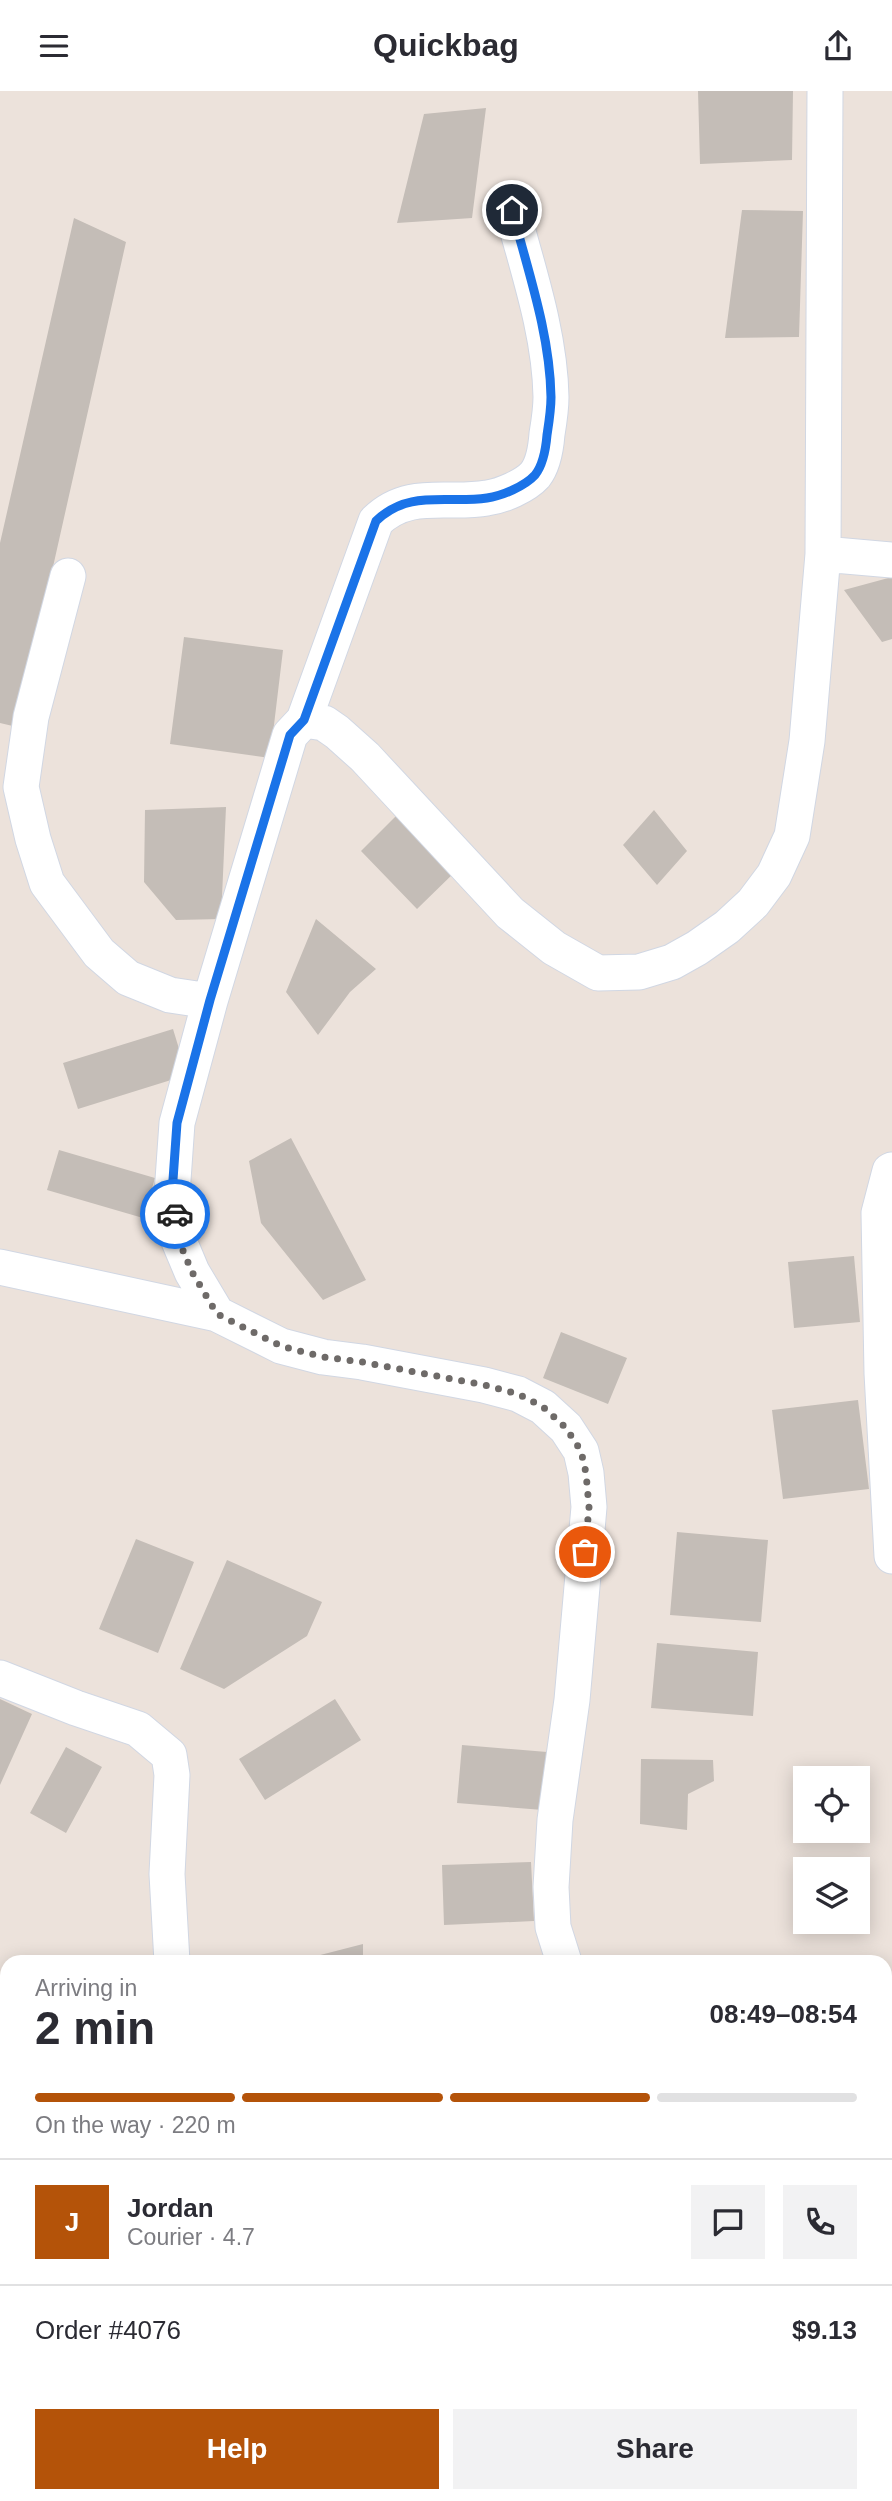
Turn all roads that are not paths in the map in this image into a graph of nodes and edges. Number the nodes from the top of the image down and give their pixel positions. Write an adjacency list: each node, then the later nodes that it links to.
1 (825, 91): 3 (street)
2 (512, 210): 6 (street)
3 (823, 554): 4 (street); 6 (street)
4 (892, 560)
5 (68, 576): 7 (street)
6 (304, 720): 7 (street)
7 (210, 1000): 10 (street)
8 (892, 1170): 11 (street)
9 (0, 1268): 10 (street)
10 (217, 1314): 14 (street)
11 (892, 1556)
12 (0, 1678): 13 (street)
13 (172, 1955)
14 (562, 1955)

